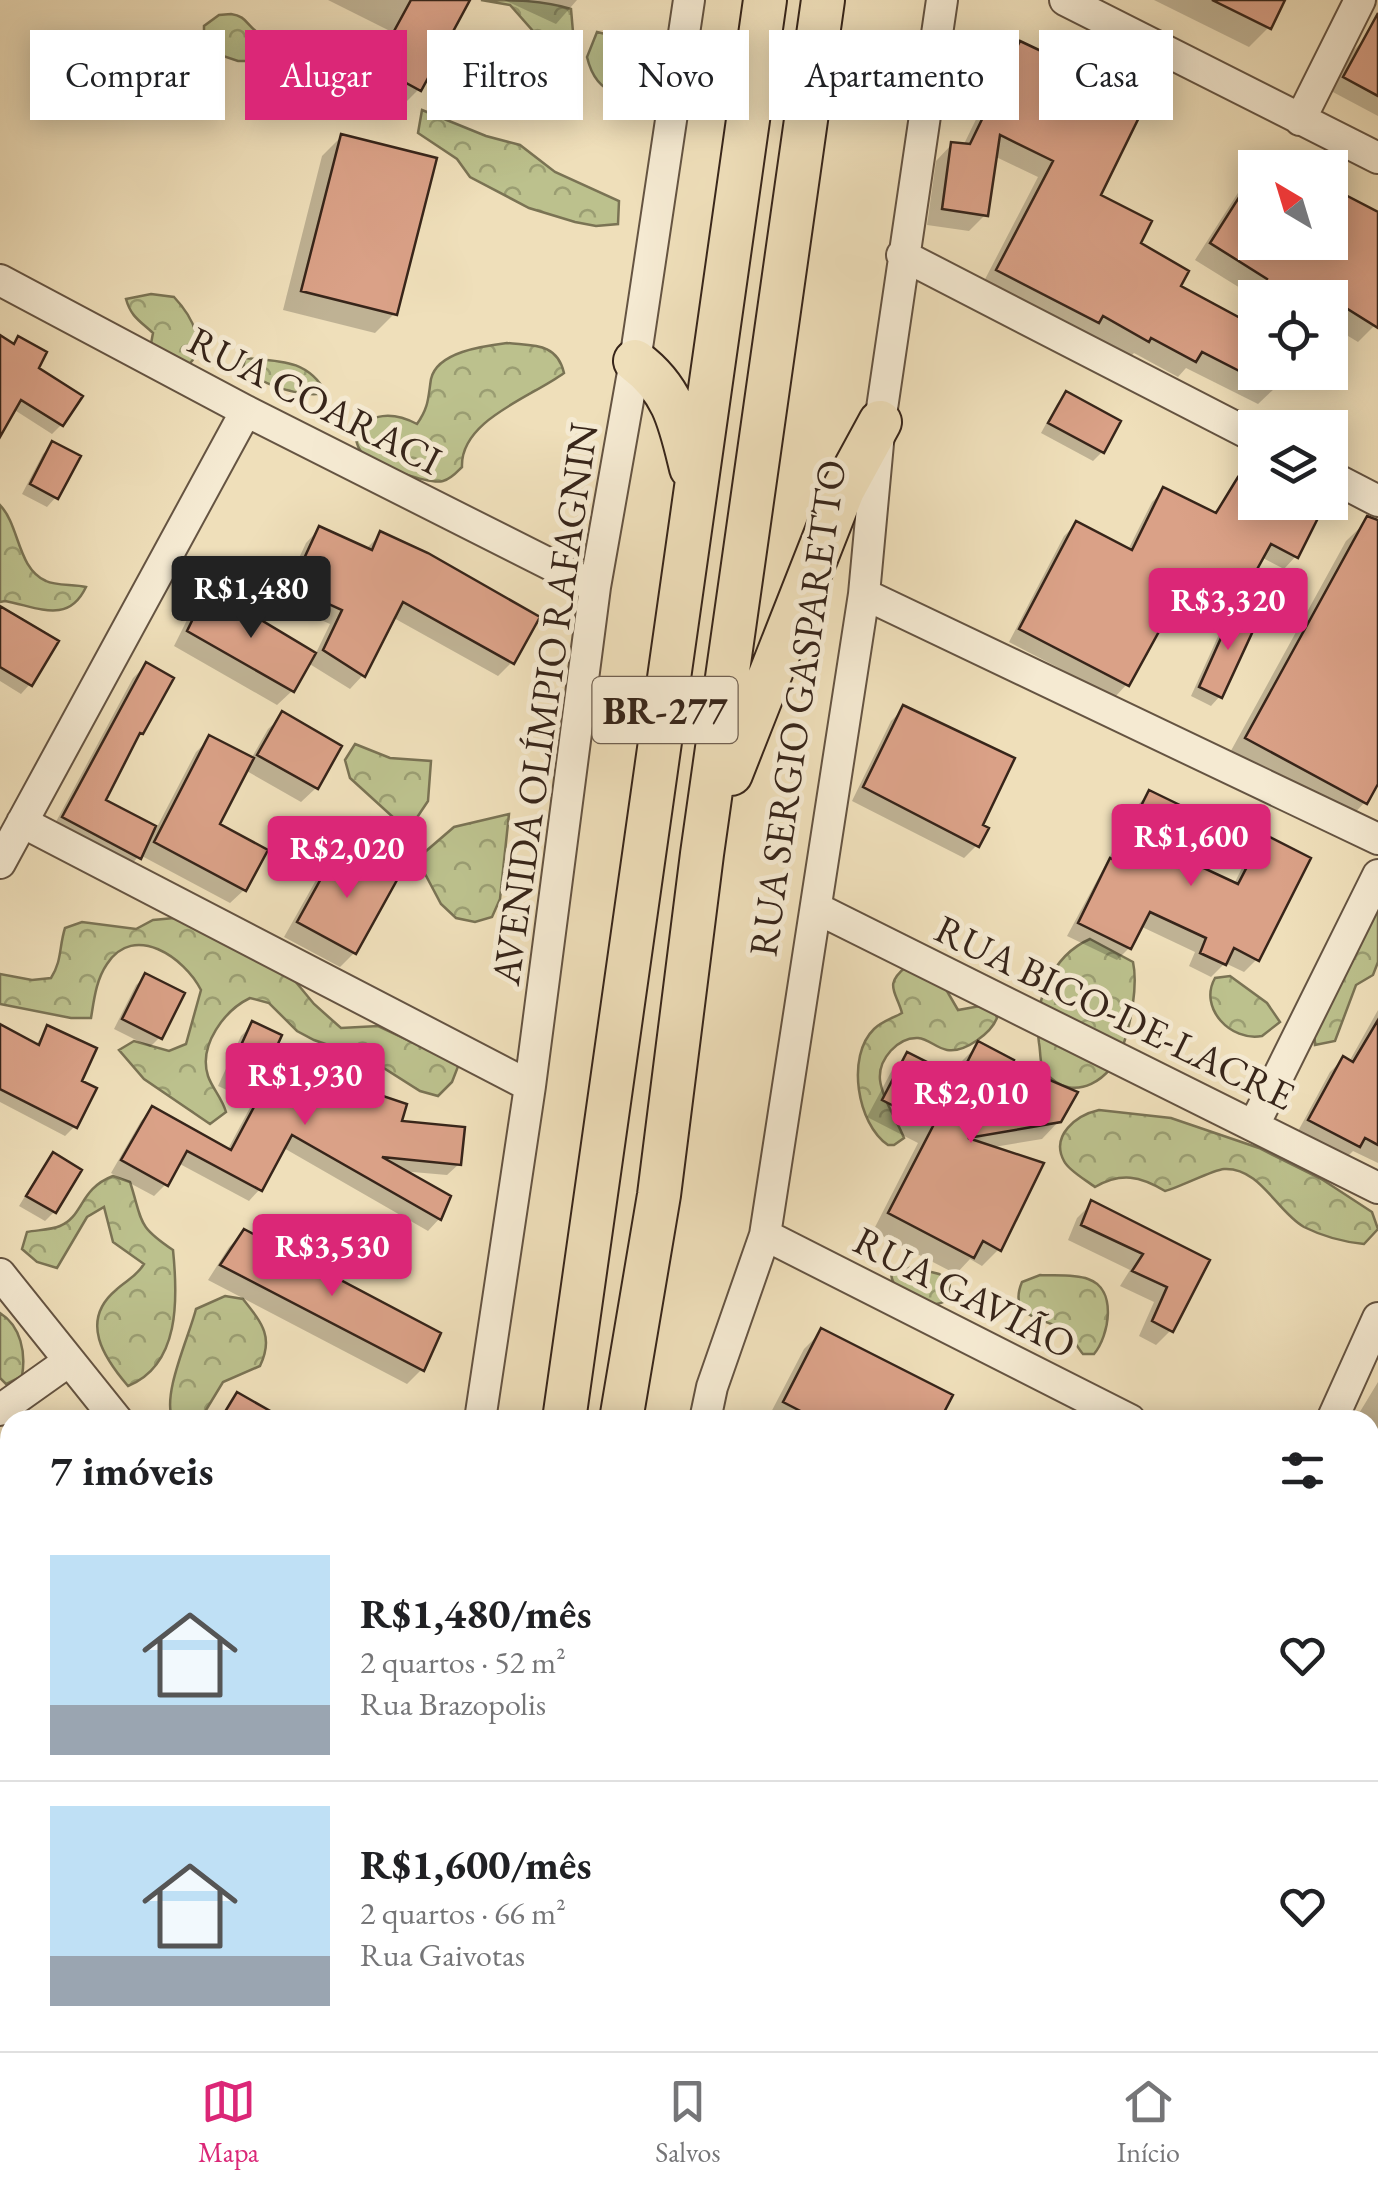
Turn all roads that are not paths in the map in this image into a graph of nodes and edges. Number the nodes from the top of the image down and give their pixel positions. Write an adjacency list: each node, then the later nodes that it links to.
1 (689, 0): 11 (street, AVENIDA OLÍMPIO RAFAGNIN)
2 (765, 0): 16 (highway, BR-277)
3 (823, 0): 22 (highway, BR-277)
4 (942, 0): 9 (street, RUA SERGIO GASPARETTO)
5 (1064, 0): 7 (street)
6 (1360, 0): 7 (street)
7 (1300, 120): 8 (street)
8 (1378, 158)
9 (902, 255): 13 (street, RUA SERGIO GASPARETTO); 14 (street)
10 (0, 280): 12 (street, RUA COARACI)
11 (635, 361): 16 (highway); 18 (street, AVENIDA OLÍMPIO RAFAGNIN)
12 (246, 411): 18 (street, RUA COARACI); 20 (street)
13 (880, 422): 19 (street, RUA SERGIO GASPARETTO); 22 (highway)
14 (1238, 428)
15 (1348, 485): 17 (street)
16 (697, 490): 36 (highway, BR-277)
17 (1378, 501)
18 (596, 586): 26 (street, AVENIDA OLÍMPIO RAFAGNIN)
19 (864, 594): 21 (street); 25 (street, RUA SERGIO GASPARETTO)
20 (22, 822): 23 (street); 26 (street)
21 (1378, 839)
22 (702, 854): 37 (highway, BR-277)
23 (0, 863)
24 (1378, 874): 27 (street)
25 (816, 908): 27 (street, RUA BICO-DE-LACRE); 29 (street, RUA SERGIO GASPARETTO)
26 (530, 1086): 35 (street, AVENIDA OLÍMPIO RAFAGNIN)
27 (1254, 1126): 28 (street, RUA BICO-DE-LACRE)
28 (1378, 1188)
29 (764, 1235): 38 (street, RUA SERGIO GASPARETTO); 39 (street, RUA GAVIÃO)
30 (0, 1274): 32 (street)
31 (1378, 1318): 40 (street)
32 (69, 1361): 33 (street); 34 (street)
33 (0, 1410)
34 (109, 1410)
35 (481, 1410)
36 (565, 1410)
37 (623, 1410)
38 (707, 1410)
39 (1110, 1410)
40 (1337, 1410)

